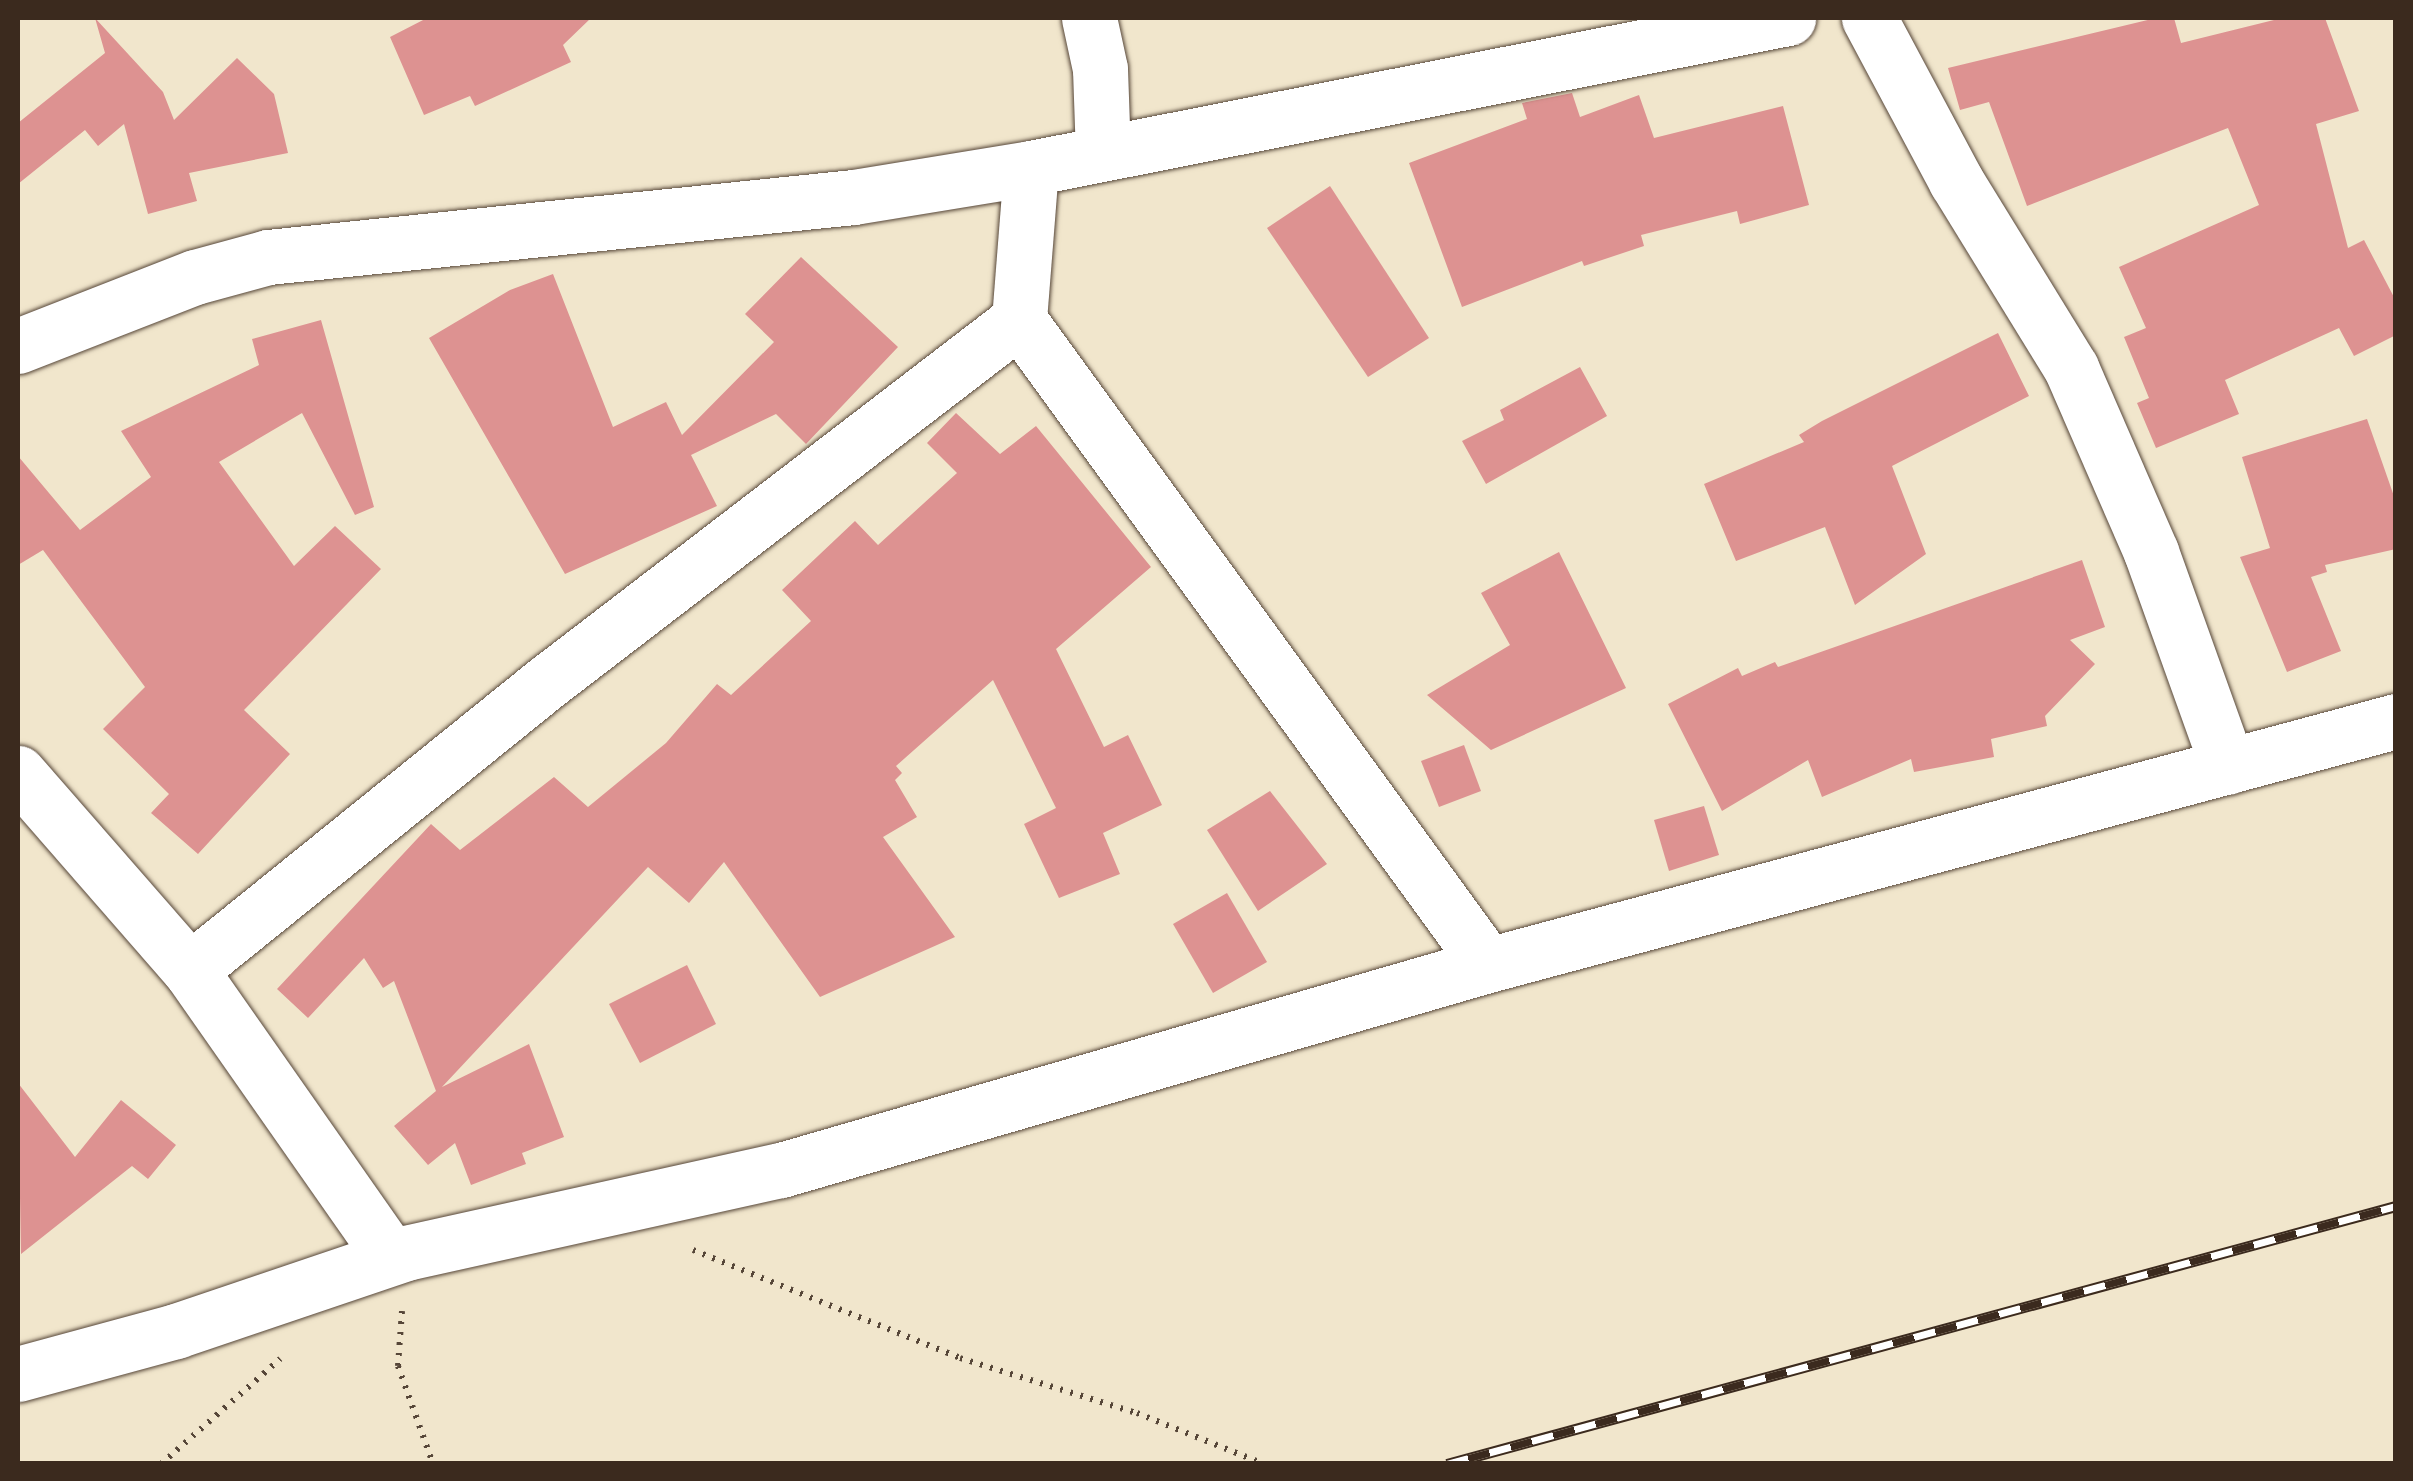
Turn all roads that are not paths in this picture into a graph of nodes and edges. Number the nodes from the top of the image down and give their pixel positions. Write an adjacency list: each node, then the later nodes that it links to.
1 (1090, 18): 4 (street)
2 (1788, 18): 4 (street)
3 (1868, 18): 9 (street)
4 (1103, 153): 5 (street)
5 (1031, 168): 6 (street); 7 (street)
6 (1019, 320): 11 (street); 12 (street)
7 (18, 346)
8 (2396, 721): 9 (street)
9 (2228, 768): 11 (street)
10 (18, 772): 12 (street)
11 (1488, 965): 13 (street)
12 (190, 970): 13 (street)
13 (399, 1255): 14 (street)
14 (18, 1374)

